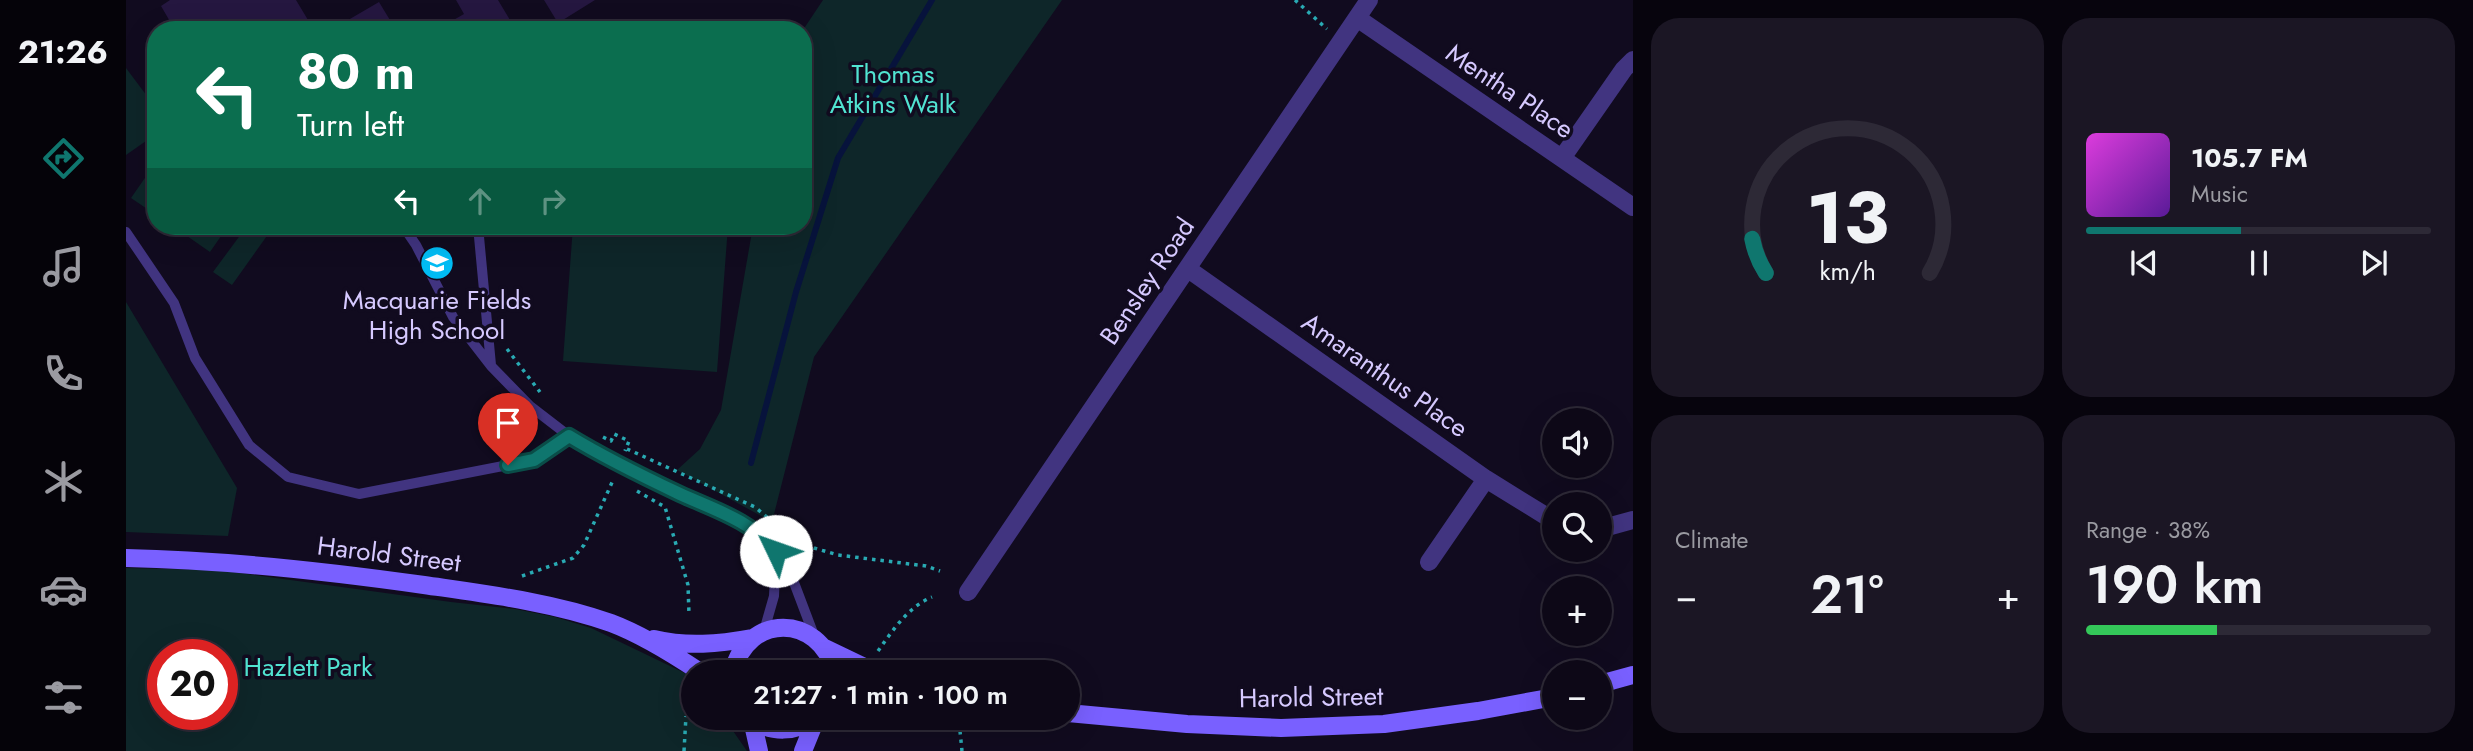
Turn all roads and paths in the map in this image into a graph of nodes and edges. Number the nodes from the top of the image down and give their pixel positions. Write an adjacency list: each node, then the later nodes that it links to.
1 (1295, 0): 4 (path)
2 (1369, 0): 3 (street, Bensley Road)
3 (1357, 18): 4 (street, Bensley Road); 6 (street, Mentha Place)
4 (1341, 41): 11 (street, Bensley Road)
5 (1633, 60): 6 (street)
6 (1562, 158): 7 (street, Mentha Place)
7 (1633, 206)
8 (126, 232): 16 (lane)
9 (409, 235): 13 (lane)
10 (479, 235): 13 (lane)
11 (1188, 269): 19 (street, Amaranthus Place); 30 (street, Bensley Road)
12 (507, 349): 14 (path)
13 (491, 366): 16 (lane)
14 (541, 394)
15 (598, 435): 17 (path)
16 (569, 436): 25 (lane)
17 (626, 449)
18 (614, 478): 29 (path)
19 (1486, 479): 21 (street, Amaranthus Place); 27 (street)
20 (665, 507): 32 (path)
21 (1542, 514)
22 (1633, 520): 23 (street)
23 (1612, 526)
24 (786, 533): 28 (path)
25 (776, 551): 33 (lane); 35 (lane)
26 (126, 558): 34 (main road, Harold Street)
27 (1429, 562)
28 (940, 571)
29 (522, 576)
30 (968, 592)
31 (932, 597): 36 (path)
32 (689, 614)
33 (758, 635): 34 (main road, Harold Street); 35 (main road, Harold Street); 37 (main road)
34 (640, 636): 40 (main road, Harold Street)
35 (820, 643): 38 (main road); 39 (main road)
36 (878, 651)
37 (738, 660)
38 (831, 660)
39 (852, 660)
40 (681, 661)
41 (1633, 675): 42 (main road)
42 (1612, 681)
43 (1542, 699): 44 (main road, Harold Street)
44 (1080, 714)
45 (685, 730): 49 (path)
46 (753, 730): 50 (main road)
47 (811, 730): 51 (main road)
48 (960, 731): 52 (path)
49 (684, 751)
50 (758, 751)
51 (803, 751)
52 (962, 751)

